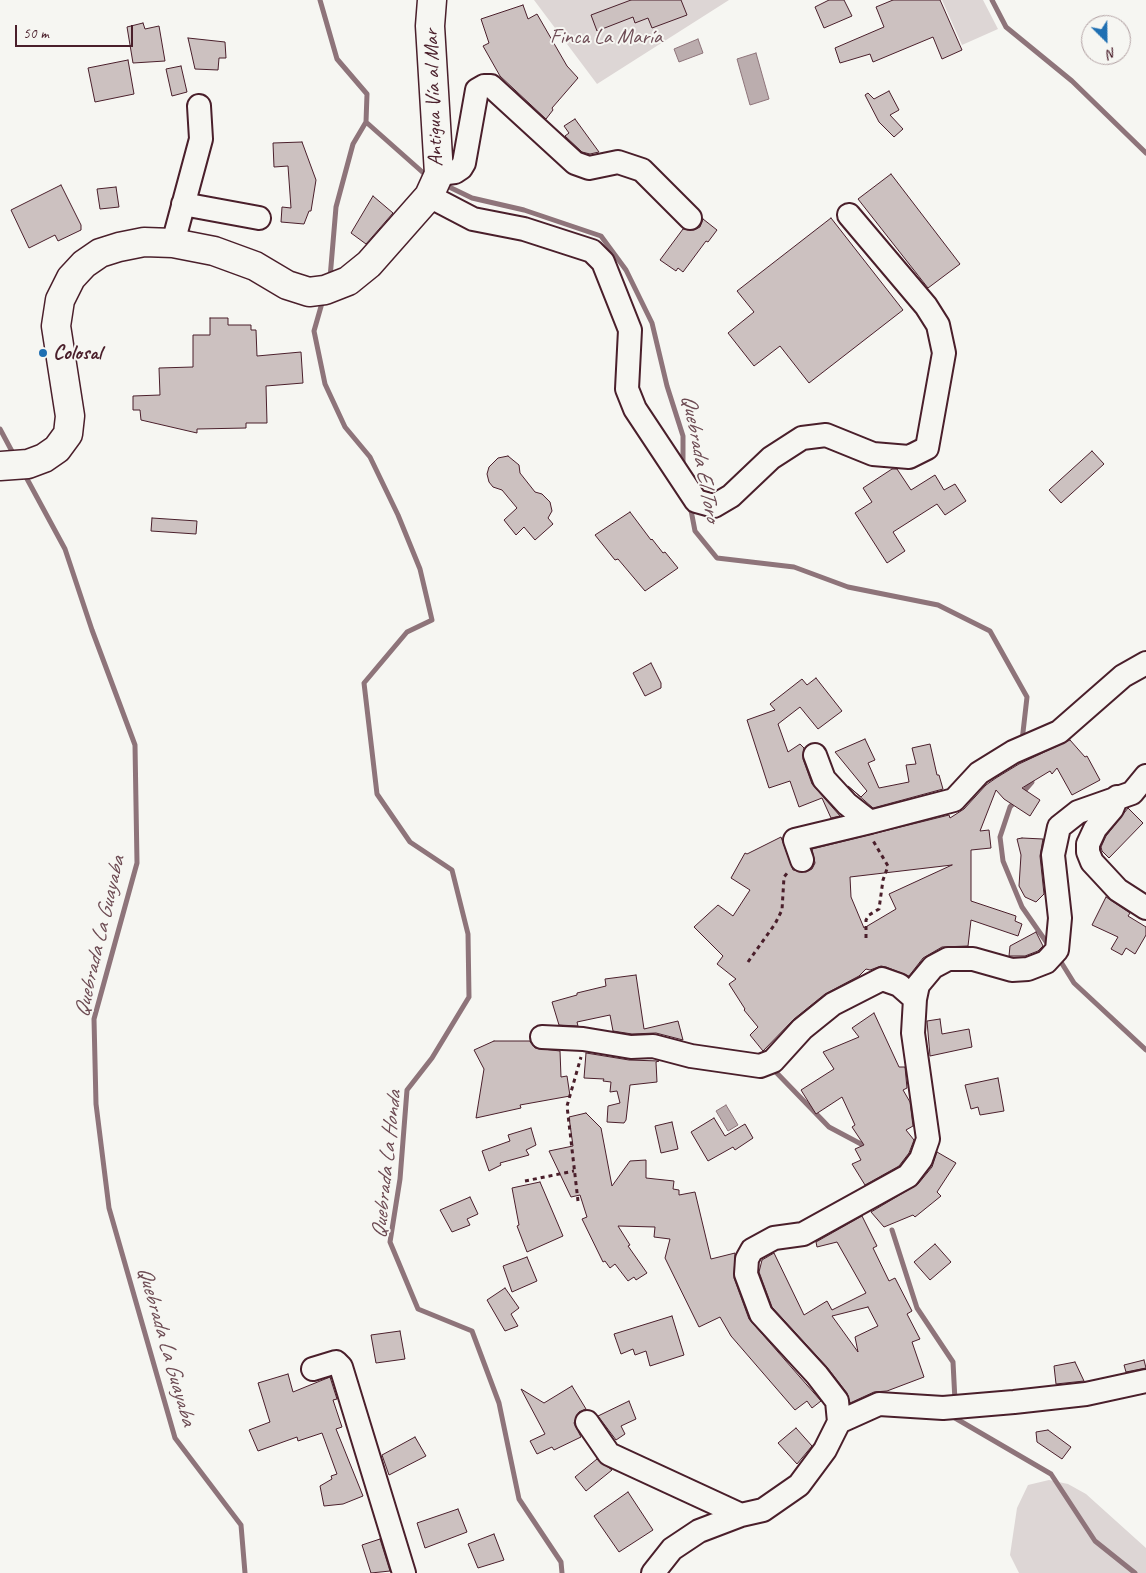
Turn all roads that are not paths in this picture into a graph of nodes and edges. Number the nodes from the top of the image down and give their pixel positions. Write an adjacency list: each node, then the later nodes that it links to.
1 (432, 0): 3 (main road, Antigua Vía al Mar)
2 (199, 106): 4 (street)
3 (434, 185): 5 (street); 7 (street); 8 (main road, Antigua Vía al Mar)
4 (183, 204): 6 (street); 8 (street)
5 (849, 215)
6 (258, 218)
7 (690, 218)
8 (173, 242): 9 (main road, Antigua Vía al Mar)
9 (0, 466)
10 (1146, 664): 14 (street)
11 (815, 755): 14 (street)
12 (1146, 776): 13 (street)
13 (1117, 797): 16 (street); 17 (street)
14 (870, 822): 15 (street)
15 (802, 860)
16 (1146, 908)
17 (915, 998): 18 (street); 22 (street)
18 (542, 1037)
19 (313, 1369): 24 (street)
20 (1146, 1381): 22 (street)
21 (588, 1422): 23 (street)
22 (839, 1422): 23 (street)
23 (741, 1514): 25 (street)
24 (404, 1573)
25 (653, 1573)

